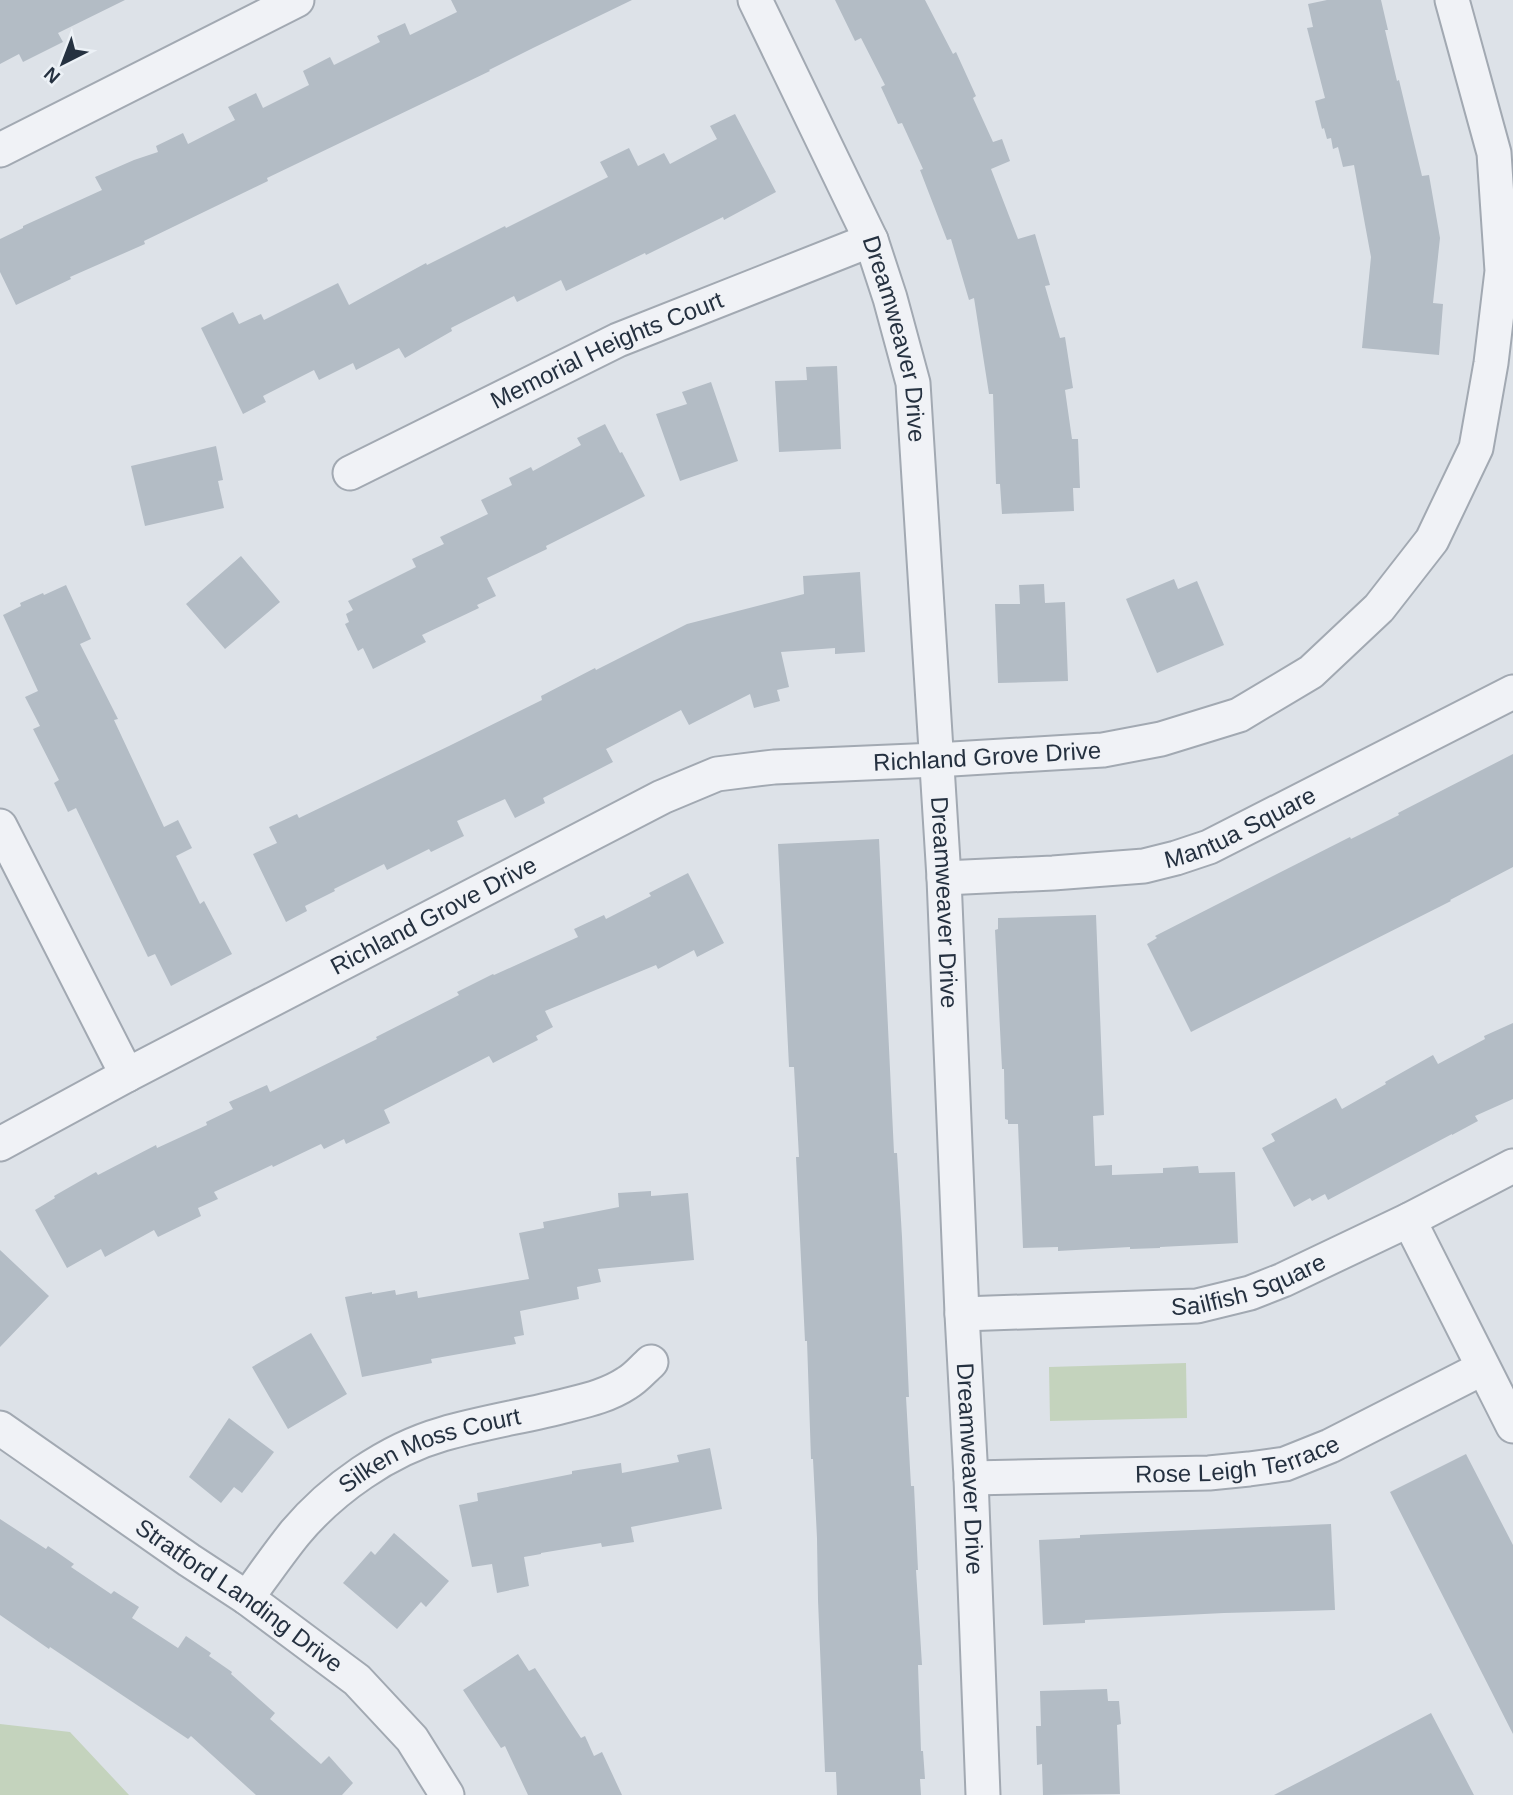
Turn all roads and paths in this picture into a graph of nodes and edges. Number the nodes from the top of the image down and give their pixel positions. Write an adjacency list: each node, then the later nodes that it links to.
1 (297, 0): 4 (street)
2 (755, 0): 6 (street, Dreamweaver Drive)
3 (1452, 0): 5 (street, Richland Grove Drive)
4 (0, 150)
5 (1505, 200): 9 (street, Richland Grove Drive)
6 (872, 240): 7 (street, Memorial Heights Court); 9 (street, Dreamweaver Drive)
7 (350, 473)
8 (1513, 692): 11 (street, Mantua Square)
9 (936, 760): 11 (street, Dreamweaver Drive); 12 (street, Richland Grove Drive)
10 (0, 827): 12 (street)
11 (944, 878): 16 (street, Dreamweaver Drive)
12 (127, 1075): 13 (street, Richland Grove Drive)
13 (0, 1144)
14 (1513, 1166): 15 (street, Sailfish Square)
15 (1409, 1220): 16 (street, Sailfish Square); 18 (street)
16 (962, 1314): 21 (street, Dreamweaver Drive)
17 (651, 1362): 22 (street, Silken Moss Court)
18 (1483, 1368): 19 (street); 21 (street, Rose Leigh Terrace)
19 (1513, 1426)
20 (0, 1428): 22 (street, Stratford Landing Drive)
21 (971, 1478): 24 (street, Dreamweaver Drive)
22 (247, 1598): 23 (street, Stratford Landing Drive)
23 (447, 1795)
24 (983, 1795)

